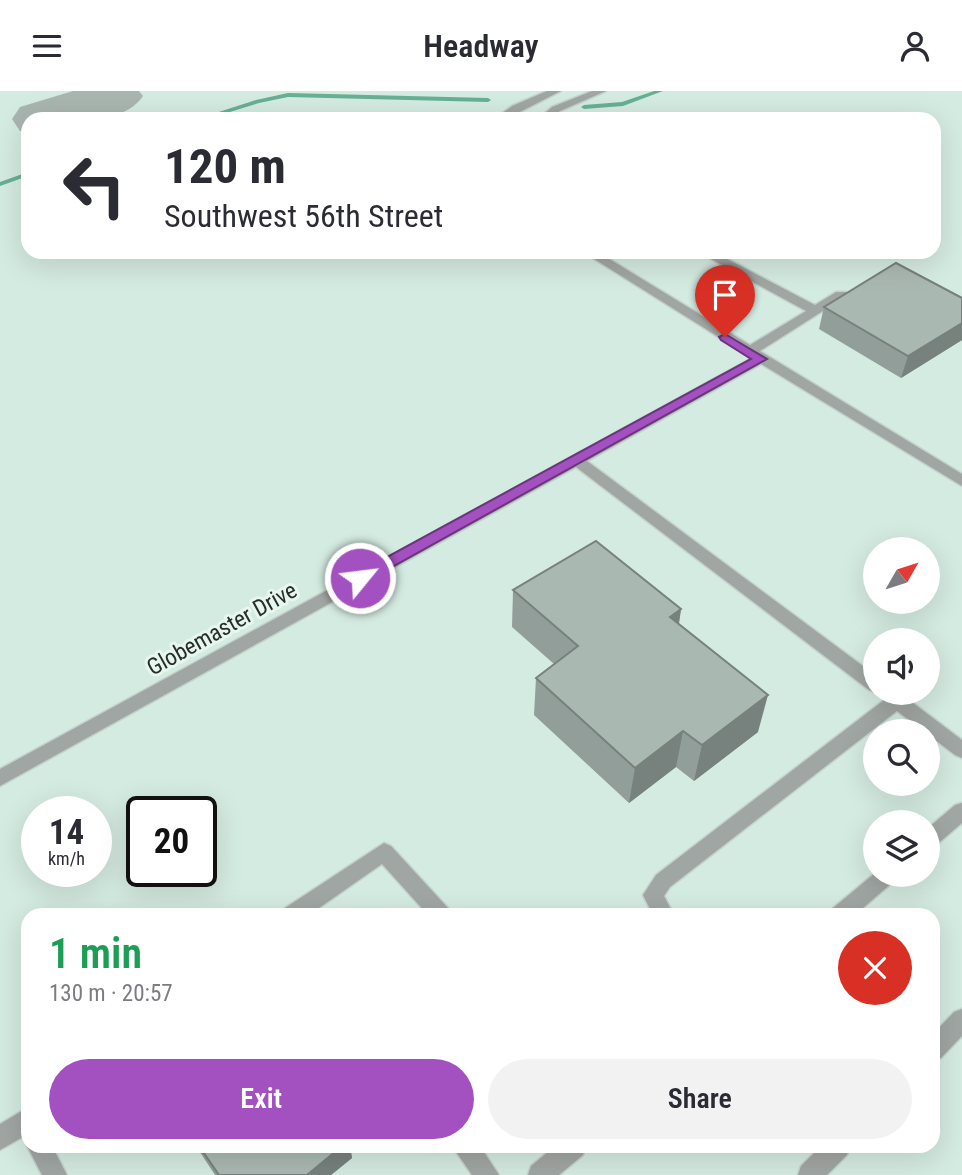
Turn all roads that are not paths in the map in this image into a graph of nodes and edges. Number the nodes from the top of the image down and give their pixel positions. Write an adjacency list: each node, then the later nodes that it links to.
1 (556, 91): 3 (lane)
2 (601, 91): 4 (lane)
3 (510, 112)
4 (553, 112)
5 (600, 259): 9 (lane)
6 (717, 259): 8 (lane)
7 (841, 295): 8 (lane, Globemaster Drive)
8 (814, 310): 9 (lane, Globemaster Drive)
9 (754, 355): 10 (lane, Globemaster Drive); 11 (lane)
10 (575, 459): 12 (lane); 16 (lane, Globemaster Drive)
11 (962, 481)
12 (863, 676)
13 (881, 705): 22 (lane)
14 (902, 705): 15 (lane)
15 (962, 750)
16 (0, 778)
17 (962, 811): 18 (lane)
18 (940, 830)
19 (873, 887): 23 (lane)
20 (302, 908): 21 (lane)
21 (434, 908)
22 (660, 908)
23 (848, 908)
24 (962, 1020): 25 (lane)
25 (940, 1043)
26 (21, 1123): 27 (lane)
27 (0, 1138)
28 (43, 1153): 32 (lane)
29 (470, 1153): 33 (lane)
30 (565, 1153): 34 (lane)
31 (831, 1153): 35 (lane)
32 (55, 1175)
33 (487, 1175)
34 (540, 1175)
35 (810, 1175)

